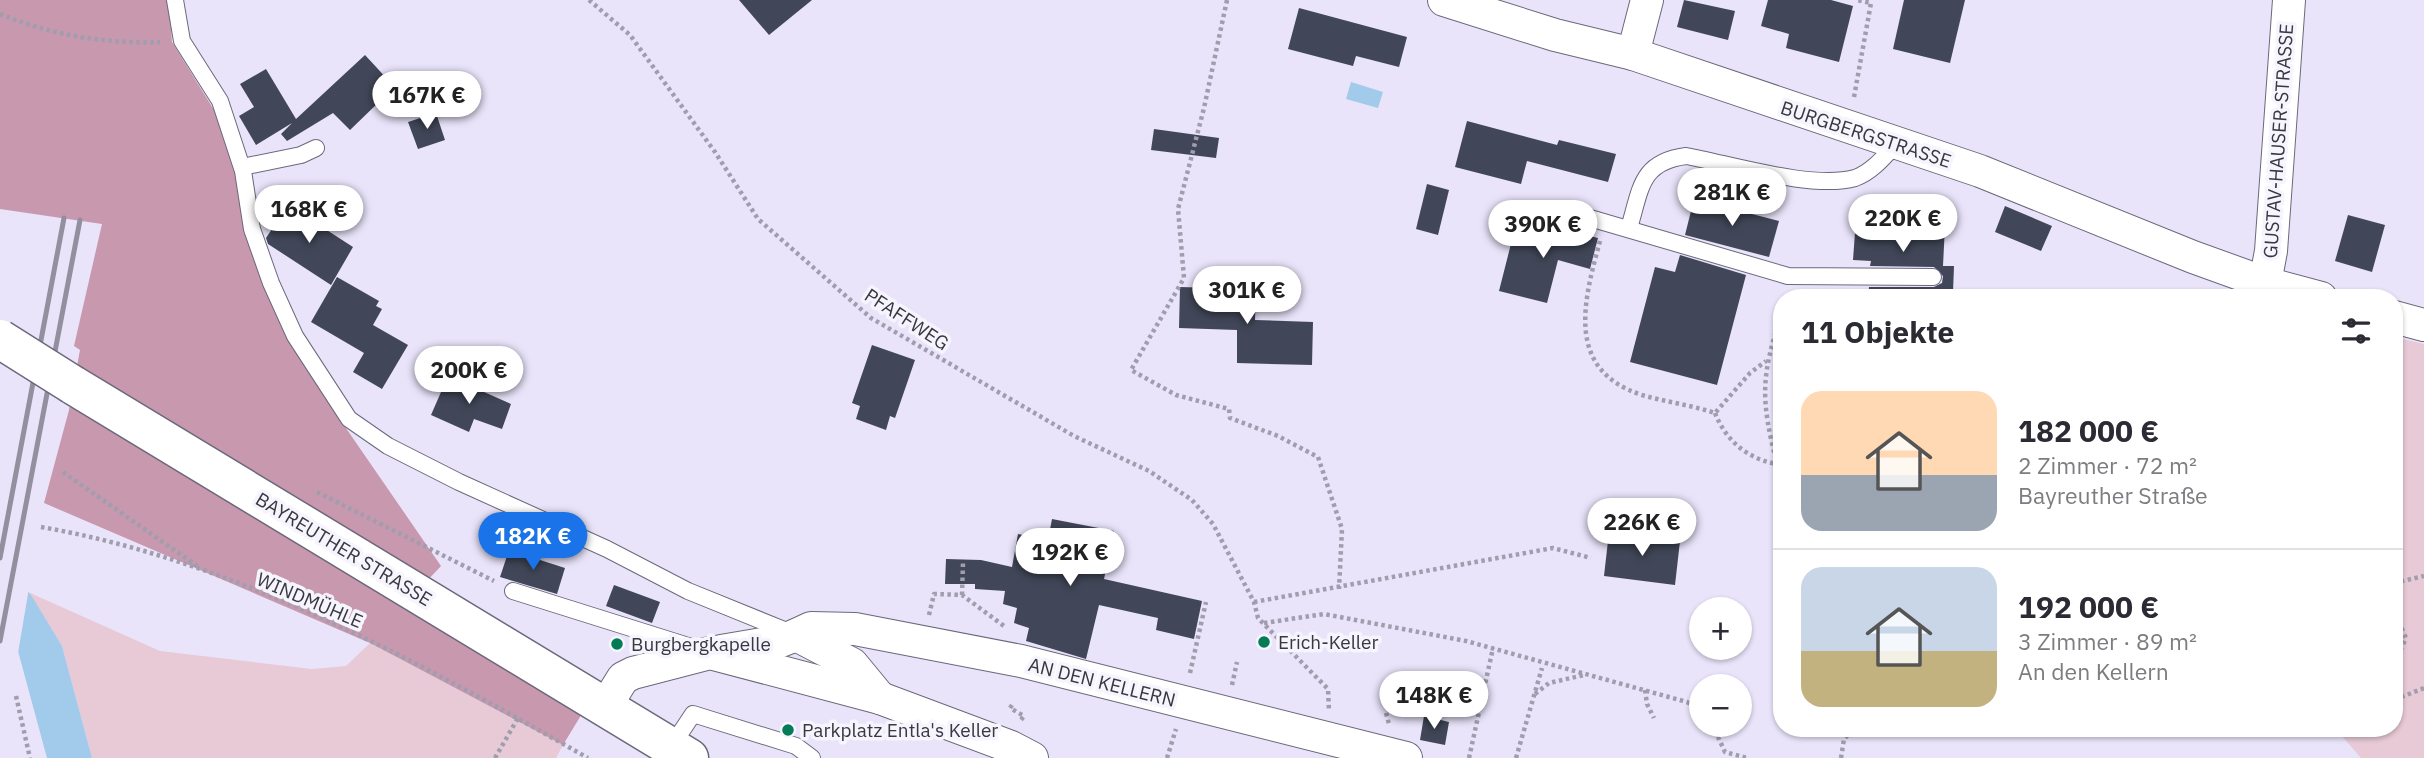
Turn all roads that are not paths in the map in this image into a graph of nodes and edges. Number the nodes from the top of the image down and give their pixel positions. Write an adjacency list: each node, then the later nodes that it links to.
1 (175, 0): 8 (lane)
2 (1444, 0): 5 (street, BURGBERGSTRASSE)
3 (1647, 0): 5 (street)
4 (2289, 0): 12 (street, GUSTAV-HAUSER-STRASSE)
5 (1633, 54): 6 (street, BURGBERGSTRASSE)
6 (1896, 144): 10 (lane); 12 (street, BURGBERGSTRASSE)
7 (316, 148): 8 (lane)
8 (242, 167): 18 (lane)
9 (1559, 209): 10 (lane)
10 (1629, 228): 11 (lane)
11 (1933, 276)
12 (2265, 283): 13 (street, BURGBERGSTRASSE)
13 (2287, 289)
14 (2403, 319): 15 (street)
15 (2424, 325)
16 (0, 339): 21 (street, BAYREUTHER STRASSE, bridge)
17 (513, 591): 19 (lane)
18 (796, 635): 19 (street, AN DEN KELLERN); 20 (street); 25 (street, AN DEN KELLERN)
19 (710, 653): 20 (street); 21 (street, AN DEN KELLERN)
20 (880, 698): 24 (street)
21 (605, 707): 22 (street, BAYREUTHER STRASSE)
22 (680, 753): 23 (lane)
23 (812, 758)
24 (1032, 758)
25 (1406, 758)

